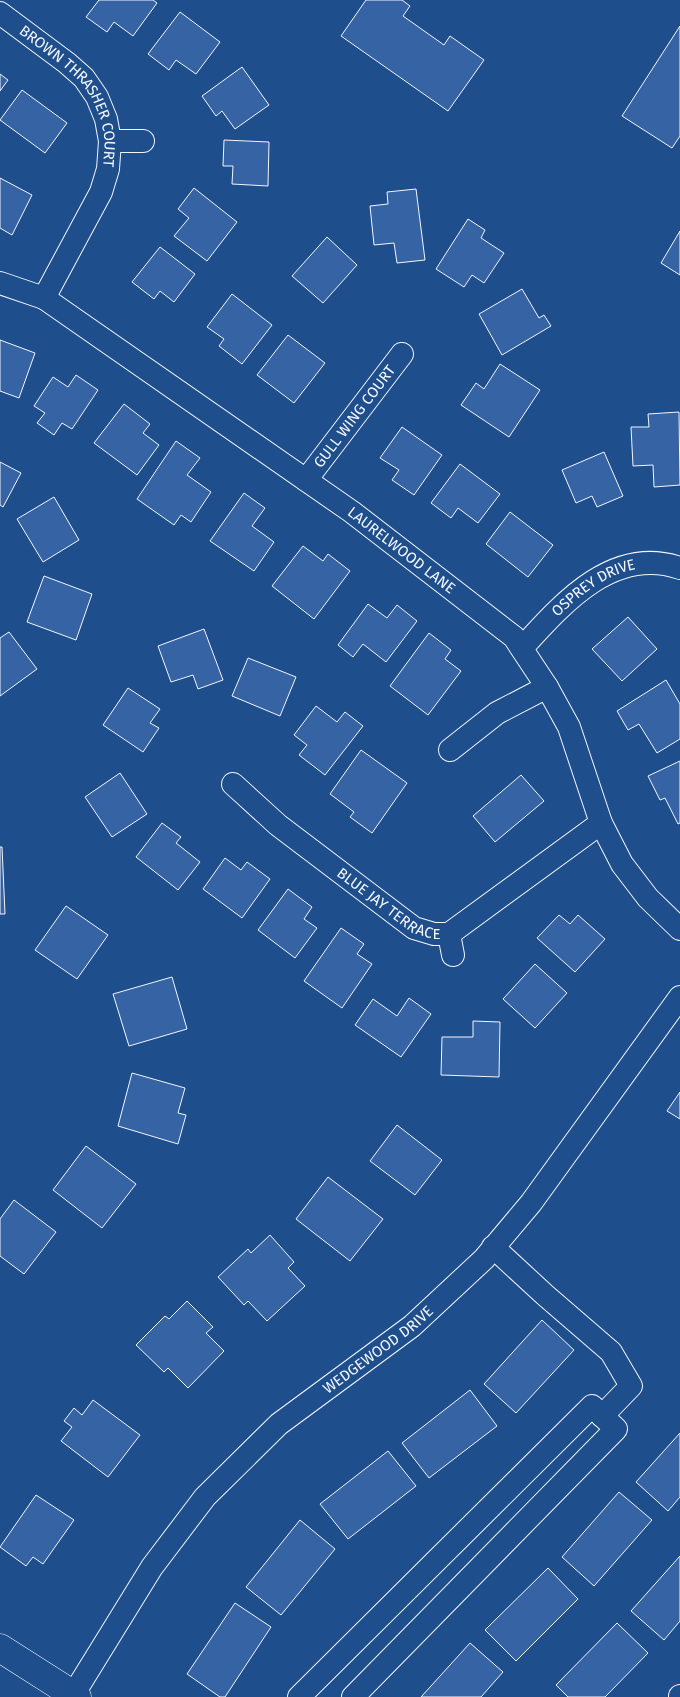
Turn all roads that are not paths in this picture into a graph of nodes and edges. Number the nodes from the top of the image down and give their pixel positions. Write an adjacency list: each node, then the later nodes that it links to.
1 (0, 13): 2 (street, BROWN THRASHER COURT)
2 (110, 141): 3 (street); 5 (street, BROWN THRASHER COURT)
3 (143, 141)
4 (0, 283): 5 (street, LAURELWOOD LANE)
5 (44, 298): 7 (street, LAURELWOOD LANE)
6 (402, 354): 7 (street, GULL WING COURT)
7 (306, 480): 9 (street, LAURELWOOD LANE)
8 (680, 568): 9 (street, OSPREY DRIVE)
9 (522, 648): 10 (street, LAURELWOOD LANE)
10 (548, 687): 11 (street); 13 (street, LAURELWOOD LANE)
11 (450, 750)
12 (233, 784): 13 (street, BLUE JAY TERRACE)
13 (601, 823): 14 (street, LAURELWOOD LANE)
14 (680, 929)
15 (680, 997): 16 (street, WEDGEWOOD DRIVE)
16 (493, 1247): 17 (street); 19 (street, WEDGEWOOD DRIVE)
17 (602, 1416): 20 (street); 21 (street)
18 (0, 1648): 19 (street)
19 (75, 1696)
20 (299, 1697)
21 (353, 1697)

